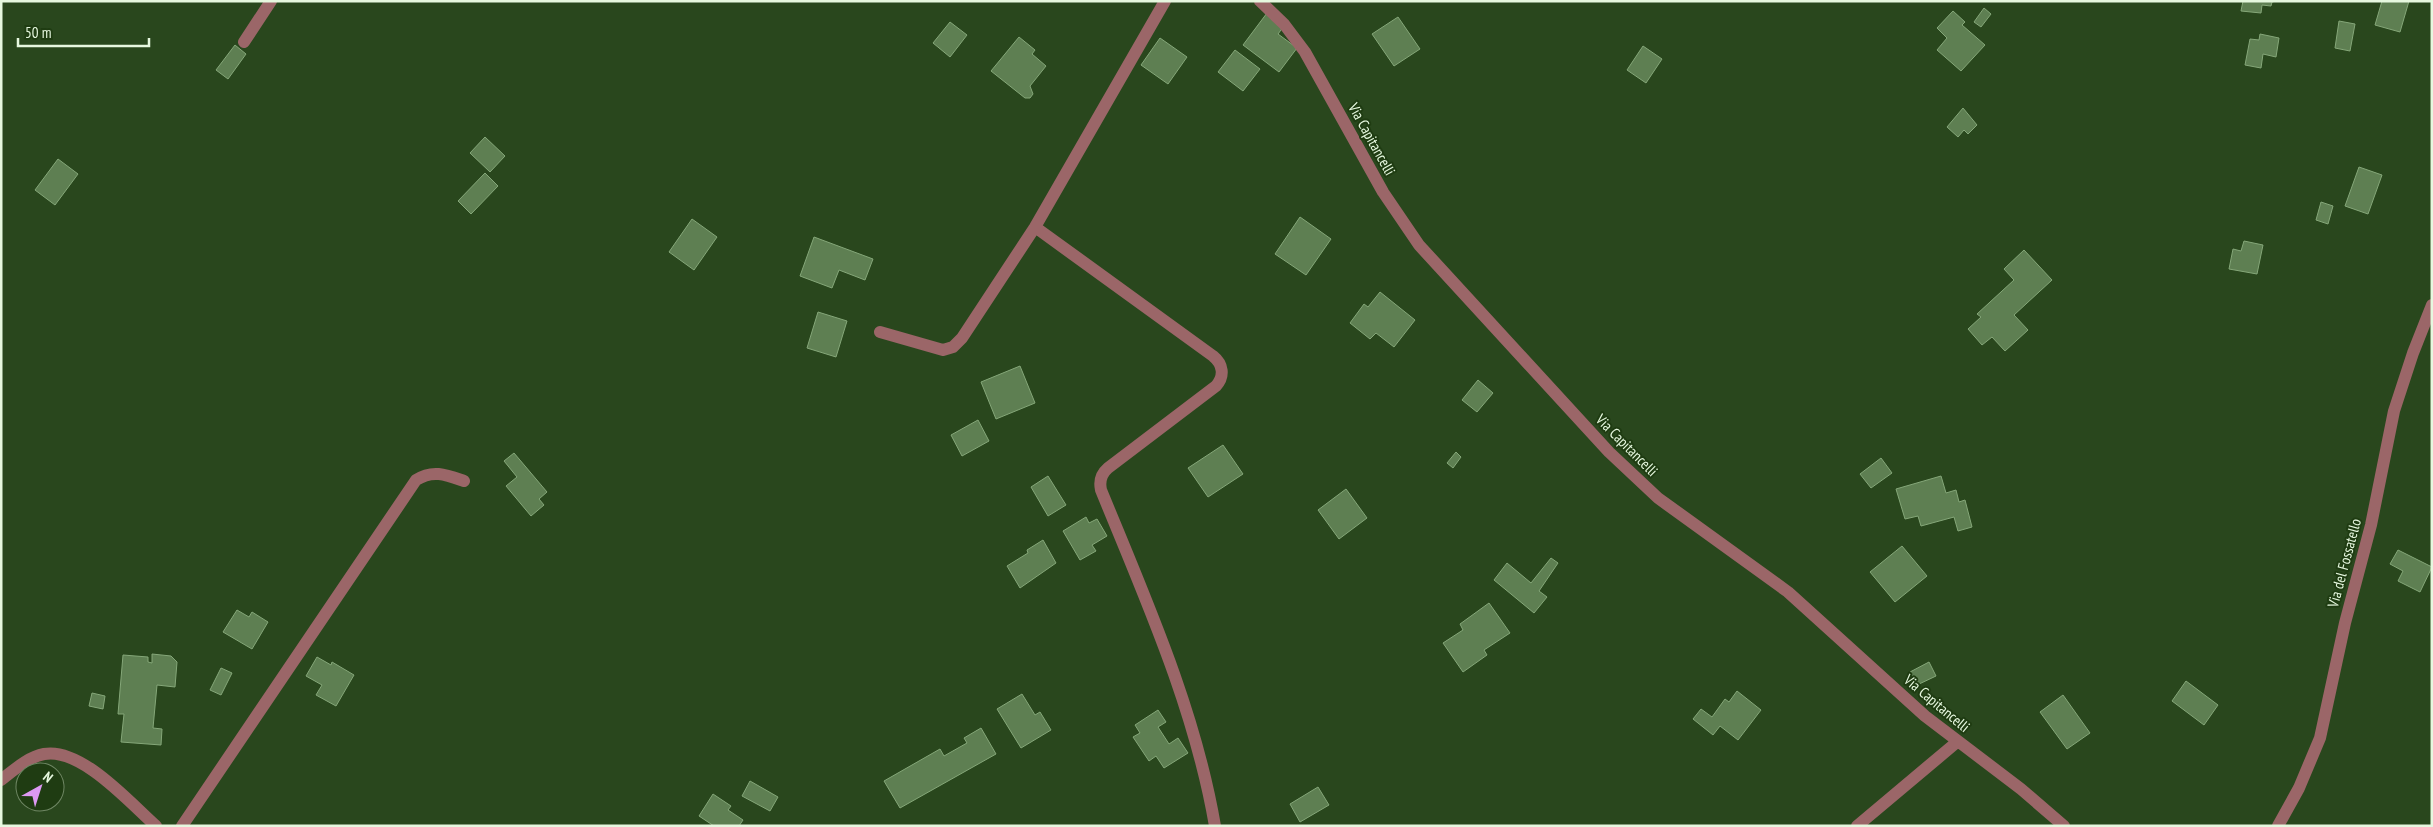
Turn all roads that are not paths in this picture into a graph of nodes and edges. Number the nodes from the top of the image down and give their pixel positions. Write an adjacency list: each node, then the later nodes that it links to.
1 (271, 1): 4 (street)
2 (1165, 1): 5 (street)
3 (1260, 1): 9 (street, Via Capitancelli)
4 (244, 42)
5 (1035, 228): 7 (street); 13 (street)
6 (2432, 305): 16 (street, Via del Fossatello)
7 (880, 332)
8 (464, 481): 12 (street)
9 (1957, 742): 14 (street); 15 (street, Via Capitancelli)
10 (1, 780): 11 (street)
11 (156, 826)
12 (182, 826)
13 (1215, 826)
14 (1857, 826)
15 (2064, 826)
16 (2278, 826)

